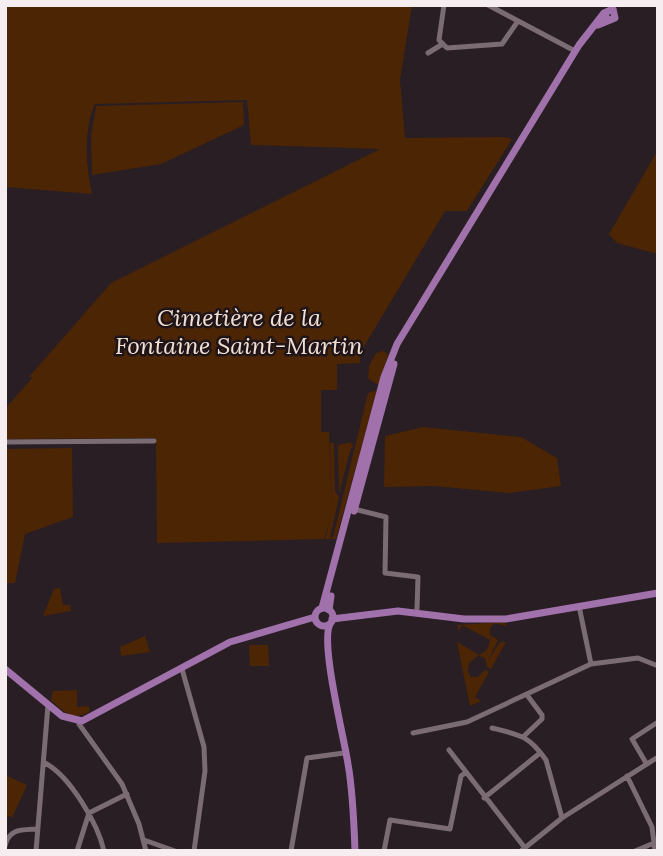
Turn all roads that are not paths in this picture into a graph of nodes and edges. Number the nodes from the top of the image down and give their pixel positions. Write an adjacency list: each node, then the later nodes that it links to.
1 (444, 5): 5 (street)
2 (488, 5): 4 (street)
3 (614, 7): 6 (main road)
4 (518, 21): 5 (street); 6 (street)
5 (442, 46): 7 (street)
6 (575, 51): 8 (main road)
7 (428, 53)
8 (414, 318): 9 (main road); 10 (main road)
9 (382, 388): 10 (main road); 13 (main road)
10 (382, 407): 13 (main road)
11 (154, 441): 12 (street)
12 (5, 442)
13 (357, 489): 14 (main road)
14 (352, 508): 17 (street); 18 (main road)
15 (658, 592): 16 (main road)
16 (580, 606): 17 (main road); 18 (main road); 20 (street)
17 (417, 609): 18 (main road)
18 (325, 618): 19 (main road); 32 (main road); 55 (main road)
19 (217, 648): 23 (main road); 26 (main road)
20 (591, 664): 21 (street); 24 (street)
21 (658, 666)
22 (5, 669): 25 (main road)
23 (183, 669): 26 (main road); 53 (street)
24 (527, 695): 29 (street); 30 (street)
25 (52, 707): 26 (main road); 35 (street)
26 (79, 722): 39 (street)
27 (658, 722): 36 (street)
28 (492, 728): 30 (street)
29 (413, 733)
30 (524, 736): 33 (street)
31 (449, 750): 37 (street)
32 (344, 753): 54 (street); 55 (main road)
33 (540, 753): 40 (street); 42 (street)
34 (658, 757): 36 (street)
35 (45, 763): 41 (street); 43 (street)
36 (646, 763): 38 (street)
37 (465, 773): 40 (street); 56 (street)
38 (627, 776): 42 (street); 45 (street)
39 (127, 794): 41 (street); 44 (street)
40 (484, 798): 47 (street)
41 (89, 813): 49 (street); 50 (street)
42 (562, 818): 47 (street)
43 (37, 829): 46 (street); 48 (street)
44 (144, 840): 51 (street); 52 (street)
45 (654, 843): 57 (street); 58 (street)
46 (5, 844)
47 (523, 849)
48 (36, 851)
49 (77, 851)
50 (104, 851)
51 (146, 851)
52 (174, 851)
53 (194, 851)
54 (291, 851)
55 (354, 851)
56 (384, 851)
57 (635, 851)
58 (655, 851)

